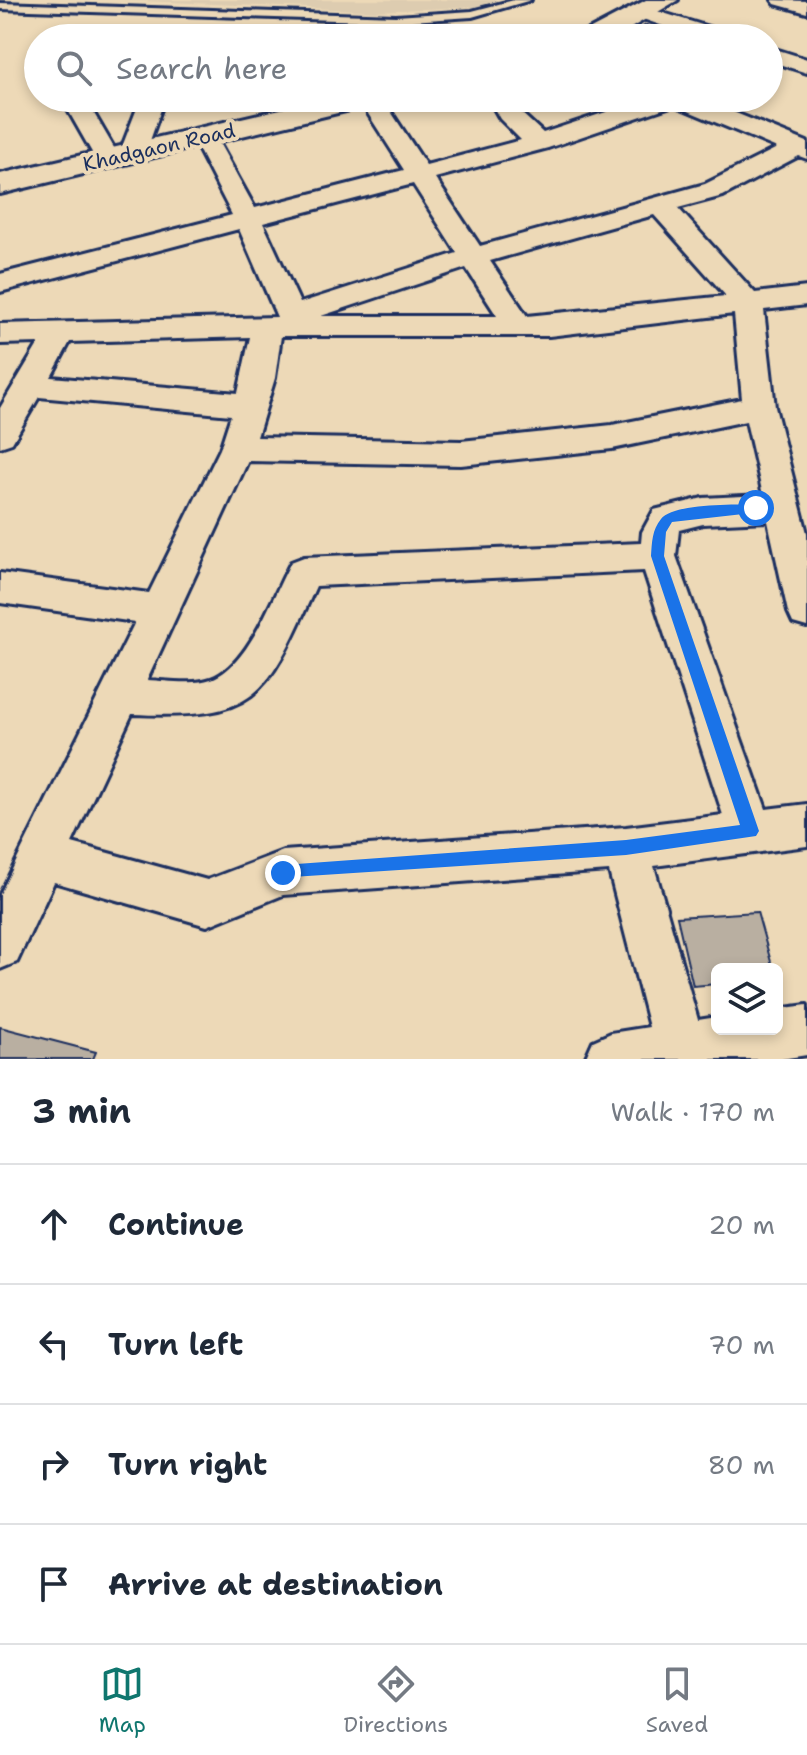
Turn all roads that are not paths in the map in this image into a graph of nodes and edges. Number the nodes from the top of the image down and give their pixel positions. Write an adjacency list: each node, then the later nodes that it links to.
1 (526, 0): 3 (lane)
2 (782, 0): 6 (street)
3 (74, 3): 4 (lane)
4 (0, 6)
5 (654, 7): 7 (street); 8 (street)
6 (807, 7)
7 (621, 24)
8 (690, 24)
9 (783, 58): 10 (street)
10 (807, 66)
11 (85, 112): 22 (street)
12 (145, 112): 22 (street)
13 (303, 112): 19 (street, Khadgaon Road)
14 (365, 112): 24 (street)
15 (507, 112): 20 (street)
16 (630, 112): 20 (street)
17 (712, 112): 18 (street)
18 (741, 124): 21 (street); 23 (street)
19 (204, 137): 22 (street, Khadgaon Road); 27 (street)
20 (539, 143): 24 (street)
21 (802, 149): 23 (street)
22 (120, 155): 25 (street, Khadgaon Road)
23 (772, 160): 26 (street)
24 (418, 172): 27 (street); 28 (street)
25 (0, 184)
26 (660, 205): 28 (street); 31 (street)
27 (248, 220): 29 (street); 32 (street)
28 (472, 257): 32 (street); 33 (street)
29 (0, 283)
30 (807, 296): 31 (street)
31 (748, 303): 33 (street); 38 (street)
32 (285, 322): 33 (street); 34 (street); 37 (street)
33 (519, 327)
34 (60, 333): 35 (street); 36 (street)
35 (0, 334)
36 (30, 386): 37 (street); 39 (street)
37 (248, 405): 40 (street)
38 (759, 407): 40 (street); 41 (street)
39 (0, 435)
40 (237, 449): 44 (street)
41 (783, 507): 42 (street); 45 (street)
42 (658, 556): 46 (street); 48 (street)
43 (0, 588): 44 (street)
44 (162, 610): 46 (street)
45 (807, 612)
46 (121, 696): 50 (street)
47 (807, 825): 48 (street)
48 (751, 831): 49 (street)
49 (626, 848): 50 (street); 53 (street)
50 (43, 857): 51 (street)
51 (0, 945)
52 (807, 1030): 53 (street)
53 (681, 1054): 54 (street)
54 (611, 1059)

